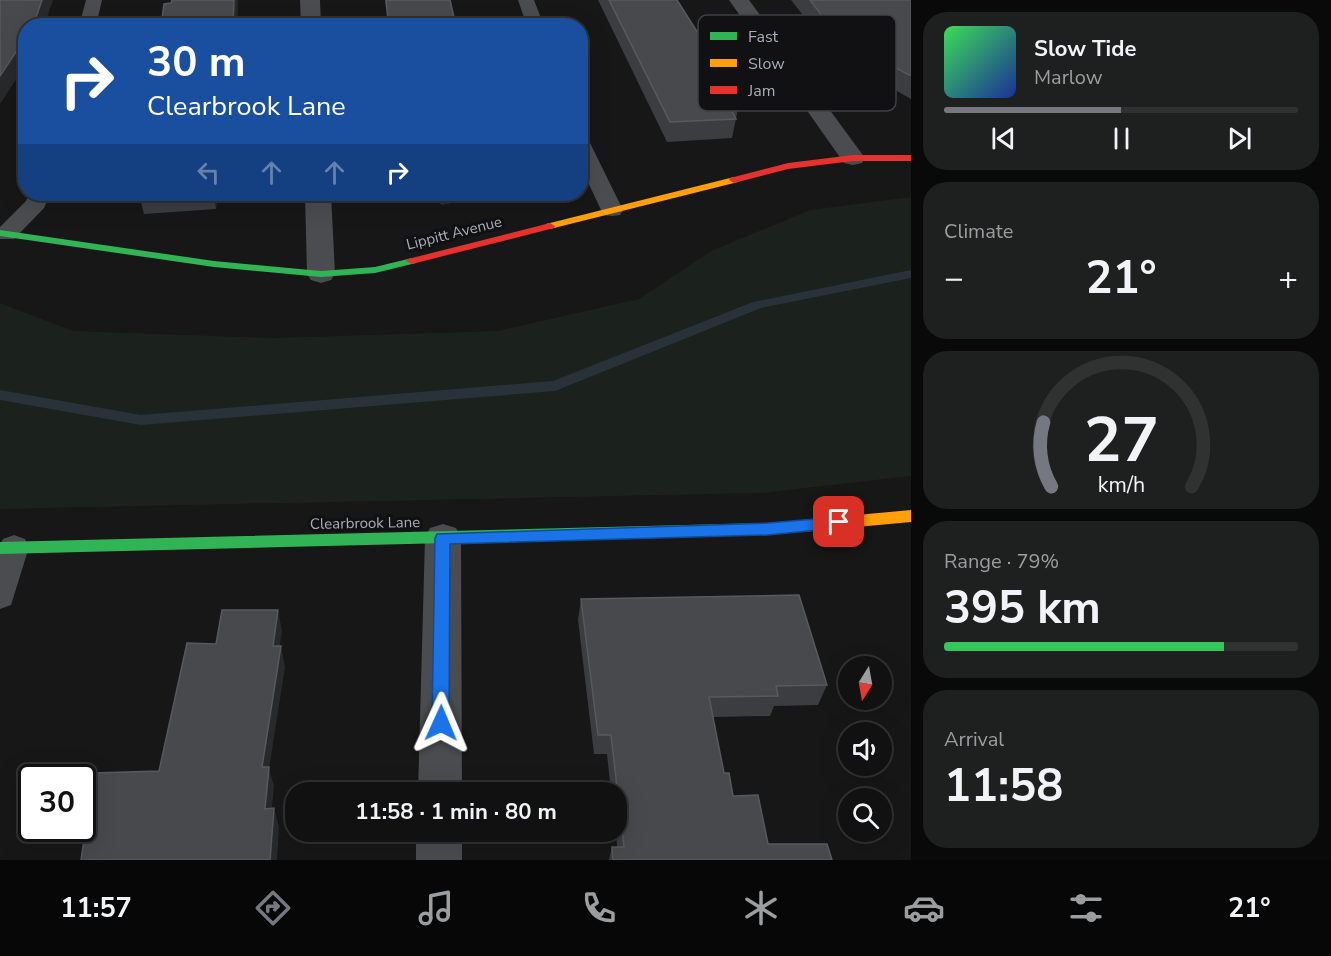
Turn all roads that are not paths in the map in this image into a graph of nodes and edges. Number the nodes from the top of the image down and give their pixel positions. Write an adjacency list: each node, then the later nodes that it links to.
1 (94, 0): 6 (lane)
2 (310, 0): 7 (street)
3 (526, 0): 8 (lane)
4 (739, 0): 5 (street)
5 (750, 15)
6 (89, 18)
7 (311, 18)
8 (533, 18)
9 (819, 111): 10 (street)
10 (853, 158): 11 (street, Lippitt Avenue); 15 (street, Lippitt Avenue)
11 (911, 158)
12 (588, 160): 15 (lane)
13 (37, 201): 16 (lane)
14 (318, 201): 17 (street)
15 (612, 210): 17 (street, Lippitt Avenue)
16 (3, 233): 17 (street, Lippitt Avenue)
17 (321, 274)
18 (911, 516): 19 (street, Clearbrook Lane)
19 (443, 538): 20 (street, Clearbrook Lane); 22 (street)
20 (7, 548): 21 (lane)
21 (0, 596)
22 (440, 782)
23 (439, 842): 24 (street)
24 (439, 860)

